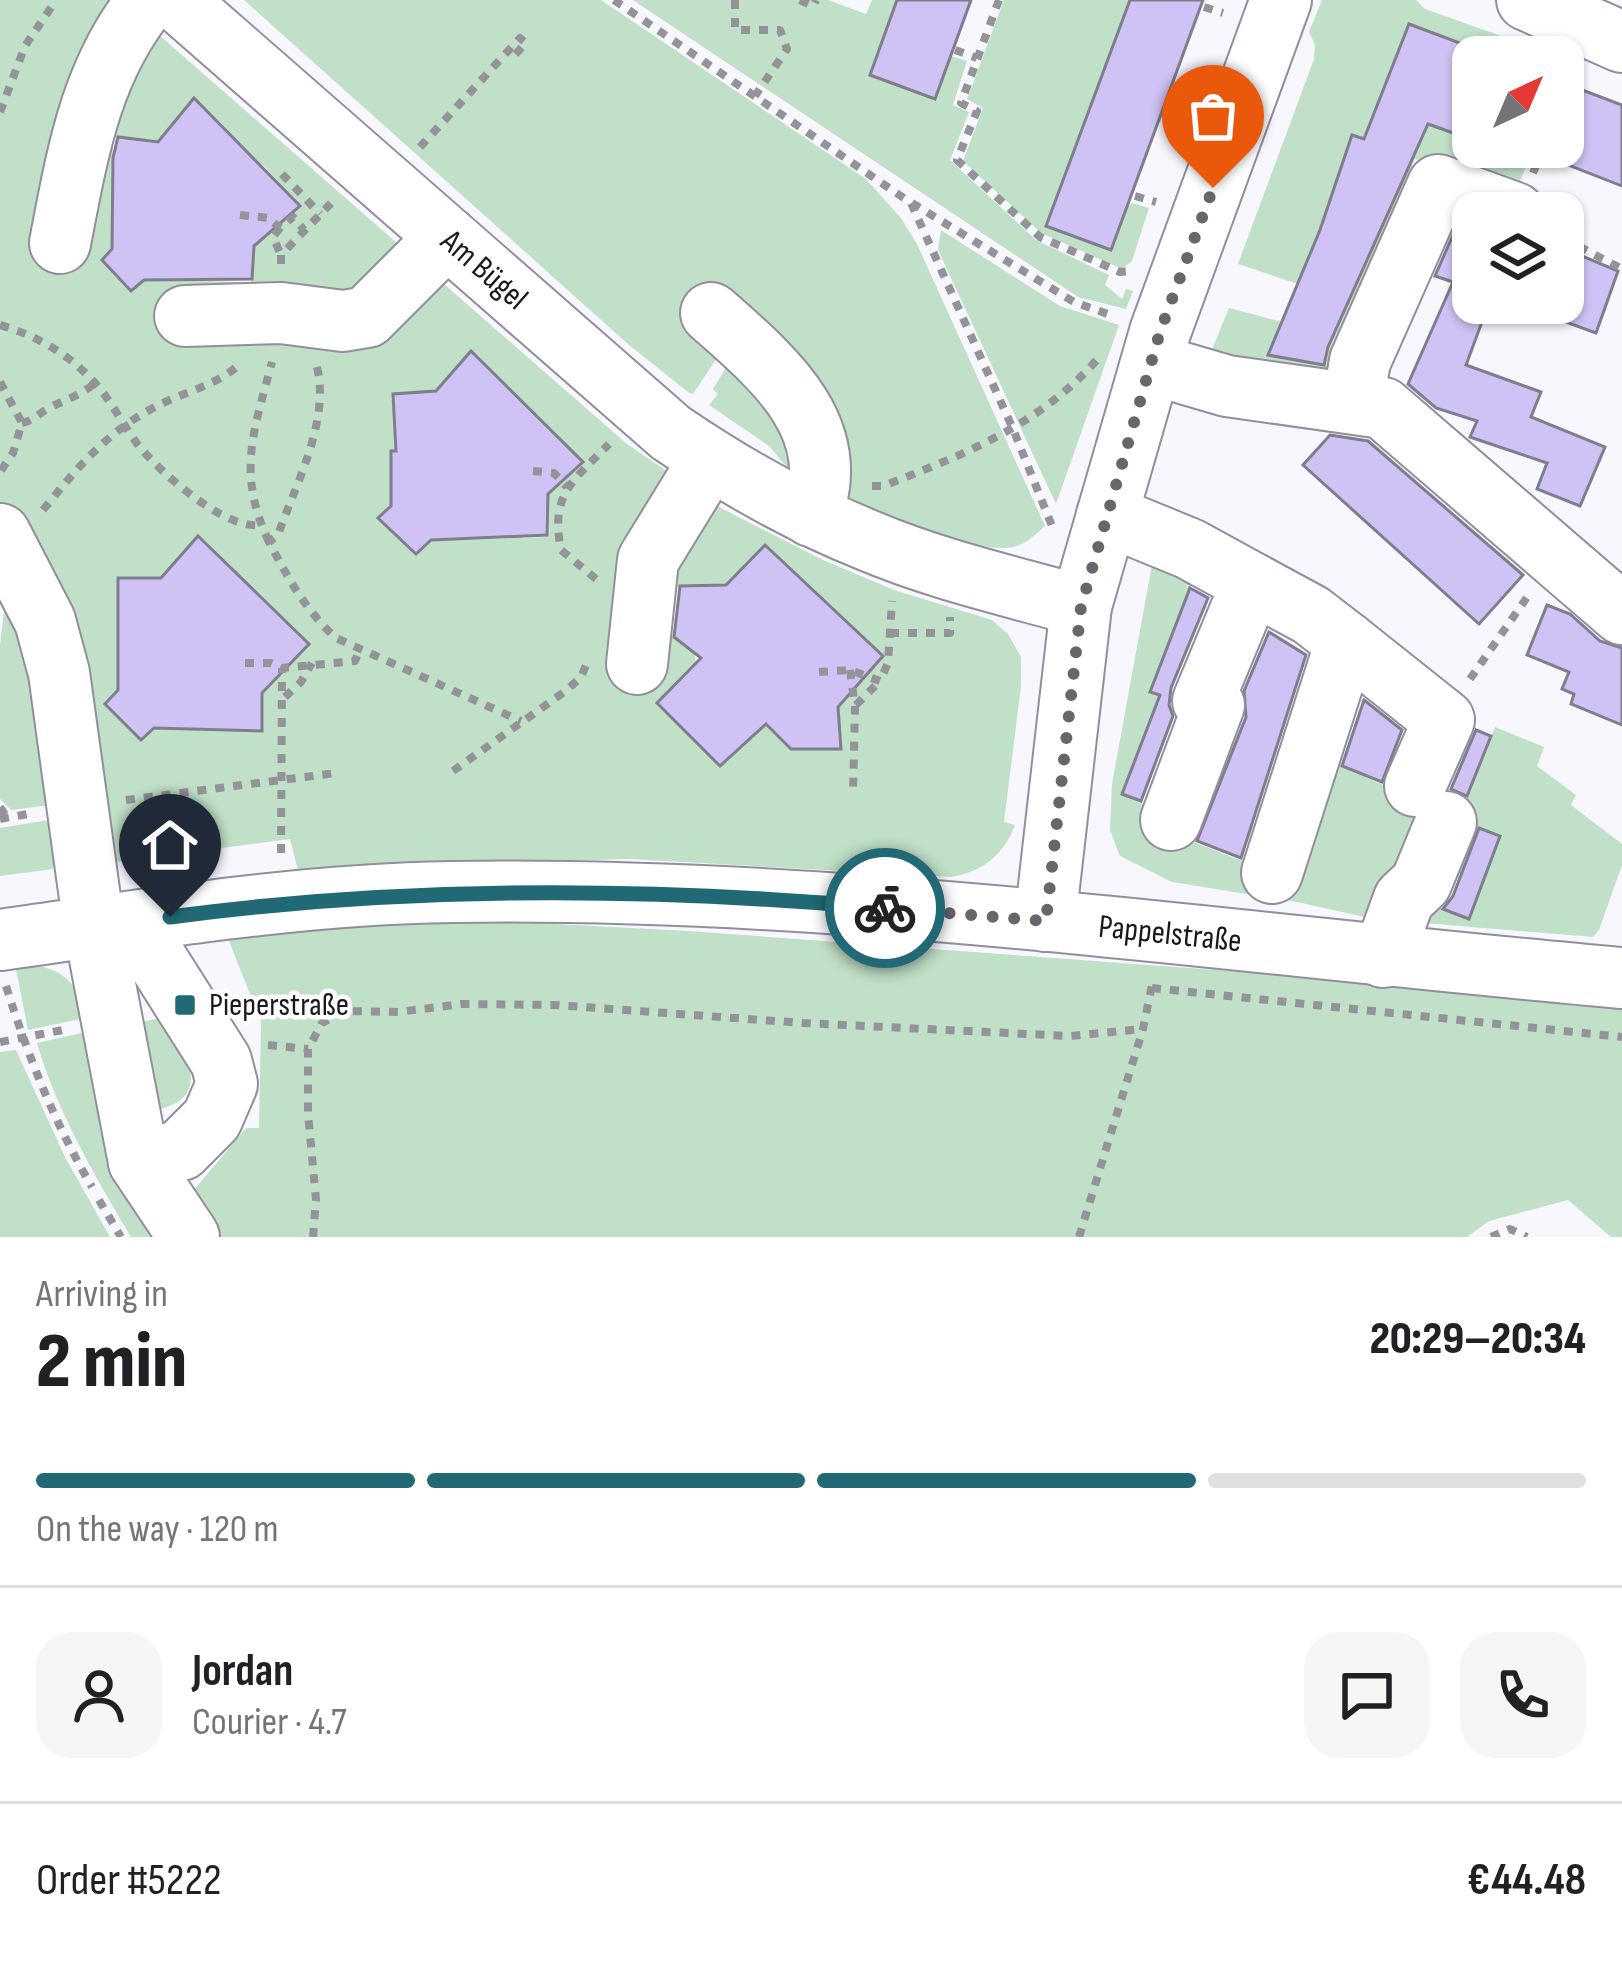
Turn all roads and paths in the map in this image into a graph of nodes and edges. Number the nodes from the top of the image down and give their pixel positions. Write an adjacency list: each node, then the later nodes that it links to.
1 (56, 0): 15 (path)
2 (148, 0): 29 (street)
3 (176, 0): 19 (street, Am Bügel)
4 (614, 0): 16 (path)
5 (735, 0): 16 (path)
6 (800, 0): 7 (path)
7 (816, 0)
8 (999, 0): 14 (path)
9 (1281, 0): 37 (street)
10 (1527, 0): 11 (street)
11 (1622, 42)
12 (955, 50): 14 (path)
13 (508, 56): 19 (path)
14 (977, 58): 31 (path)
15 (2, 88): 17 (path)
16 (755, 96): 21 (path)
17 (0, 112)
18 (282, 174): 23 (path)
19 (376, 176): 23 (path); 28 (street, Am Bügel)
20 (1459, 192): 40 (street)
21 (911, 202): 37 (path); 44 (path)
22 (1155, 202): 25 (path)
23 (320, 214): 27 (path)
24 (241, 215): 26 (path)
25 (1148, 223)
26 (280, 228): 27 (path); 33 (path)
27 (304, 230): 33 (path)
28 (447, 237): 33 (street); 41 (street, Am Bügel)
29 (61, 243)
30 (1584, 249): 32 (path)
31 (1135, 263)
32 (1622, 269)
33 (282, 304): 35 (street); 43 (path); 51 (path); 53 (path)
34 (712, 313): 49 (street)
35 (185, 316)
36 (0, 325): 39 (path)
37 (1146, 339): 40 (street); 44 (path); 50 (street)
38 (0, 382): 42 (path)
39 (95, 383): 42 (path); 43 (path)
40 (1353, 401): 55 (street)
41 (643, 410): 45 (street, Am Bügel); 48 (path)
42 (22, 423): 47 (path)
43 (126, 425): 51 (path); 52 (path)
44 (1013, 429): 49 (path); 58 (path)
45 (710, 459): 49 (street, Am Bügel); 64 (street)
46 (533, 471): 48 (path)
47 (0, 472)
48 (567, 487): 57 (path)
49 (817, 501): 54 (street, Am Bügel)
50 (1107, 515): 56 (street); 58 (street)
51 (261, 525): 53 (path)
52 (4, 540): 79 (street)
53 (269, 542): 63 (path)
54 (902, 553): 58 (street, Am Bügel); 61 (path)
55 (1557, 560): 59 (street); 73 (path)
56 (1252, 583): 62 (street); 82 (street)
57 (612, 592)
58 (1081, 607): 85 (street)
59 (1622, 614)
60 (950, 627): 61 (path)
61 (890, 633): 70 (path)
62 (1346, 642): 73 (street); 83 (street)
63 (358, 651): 66 (path); 74 (path)
64 (613, 660): 74 (path)
65 (245, 663): 67 (path)
66 (312, 663): 67 (path); 71 (path)
67 (282, 668): 71 (path)
68 (850, 670): 69 (path); 70 (path); 72 (path)
69 (819, 672)
70 (880, 681): 72 (path)
71 (284, 698): 77 (path)
72 (855, 707): 78 (path)
73 (1444, 720): 87 (street)
74 (521, 721): 75 (path)
75 (453, 772)
76 (336, 773): 77 (path)
77 (282, 782): 79 (path); 84 (path)
78 (853, 794)
79 (76, 805): 81 (path); 86 (street)
80 (0, 807): 81 (path)
81 (4, 819)
82 (1172, 820)
83 (1272, 873)
84 (280, 902): 85 (street, Pappelstraße); 86 (street, Pappelstraße)
85 (1046, 921): 87 (street, Pappelstraße)
86 (114, 925): 88 (street, Pappelstraße); 94 (street); 94 (street)
87 (1383, 957): 89 (street, Pappelstraße)
88 (2, 958): 95 (path)
89 (1622, 979)
90 (1143, 1029): 91 (path); 93 (path); 98 (path)
91 (1622, 1037)
92 (266, 1045): 93 (path)
93 (308, 1049): 97 (path)
94 (139, 1162): 96 (street)
95 (121, 1237)
96 (189, 1237)
97 (314, 1237)
98 (1079, 1237)
99 (1491, 1237): 100 (path)
100 (1528, 1237)

